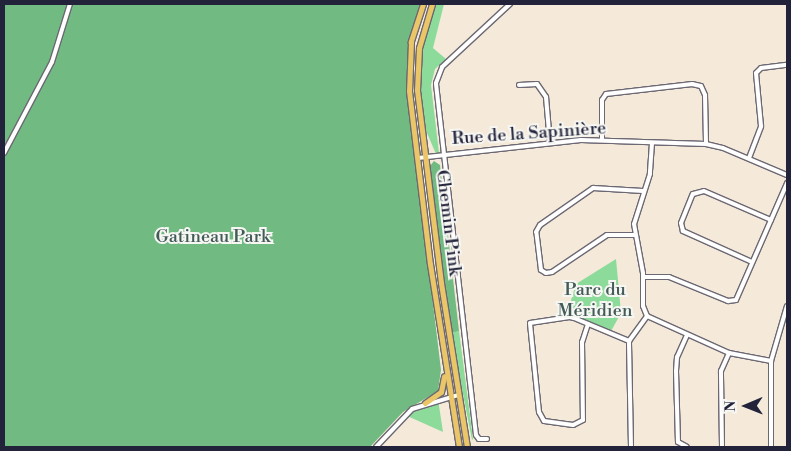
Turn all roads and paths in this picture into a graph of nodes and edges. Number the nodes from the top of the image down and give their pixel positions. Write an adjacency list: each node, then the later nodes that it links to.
1 (70, 4): 11 (street)
2 (423, 4): 14 (main road, Chemin Pink)
3 (432, 4): 13 (main road, Chemin Pink)
4 (510, 4): 12 (street)
5 (787, 64): 15 (street)
6 (520, 85): 8 (street)
7 (602, 140): 8 (street, Rue de la Sapinière); 9 (street, Rue de la Sapinière); 10 (street)
8 (550, 143): 12 (street, Rue de la Sapinière)
9 (652, 143): 10 (street, Rue de la Sapinière); 18 (street)
10 (706, 144): 15 (street, Rue de la Sapinière)
11 (4, 153)
12 (444, 154): 13 (street, Rue de la Sapinière); 35 (street)
13 (426, 157): 14 (street, Rue de la Sapinière); 32 (main road, Chemin Pink)
14 (418, 158): 23 (main road, Chemin Pink)
15 (749, 158): 16 (street, Rue de la Sapinière)
16 (787, 175)
17 (787, 183): 19 (street)
18 (643, 191): 20 (street); 20 (street)
19 (770, 220): 21 (street); 21 (street)
20 (635, 235): 22 (street)
21 (752, 262): 22 (street)
22 (643, 277): 25 (street)
23 (436, 306): 33 (main road, Chemin Pink); 34 (main road)
24 (787, 306): 26 (street)
25 (647, 316): 28 (street); 29 (street)
26 (785, 318): 31 (street)
27 (588, 324): 27 (street); 29 (street)
28 (687, 335): 30 (street); 40 (street)
29 (629, 341): 39 (street)
30 (729, 353): 31 (street); 41 (street)
31 (771, 361): 42 (street)
32 (458, 395): 33 (street); 38 (main road, Chemin Pink)
33 (450, 397): 34 (street); 37 (main road, Chemin Pink)
34 (425, 404): 36 (street)
35 (487, 439)
36 (376, 447)
37 (459, 447)
38 (467, 447)
39 (631, 447)
40 (687, 447)
41 (722, 447)
42 (771, 447)

